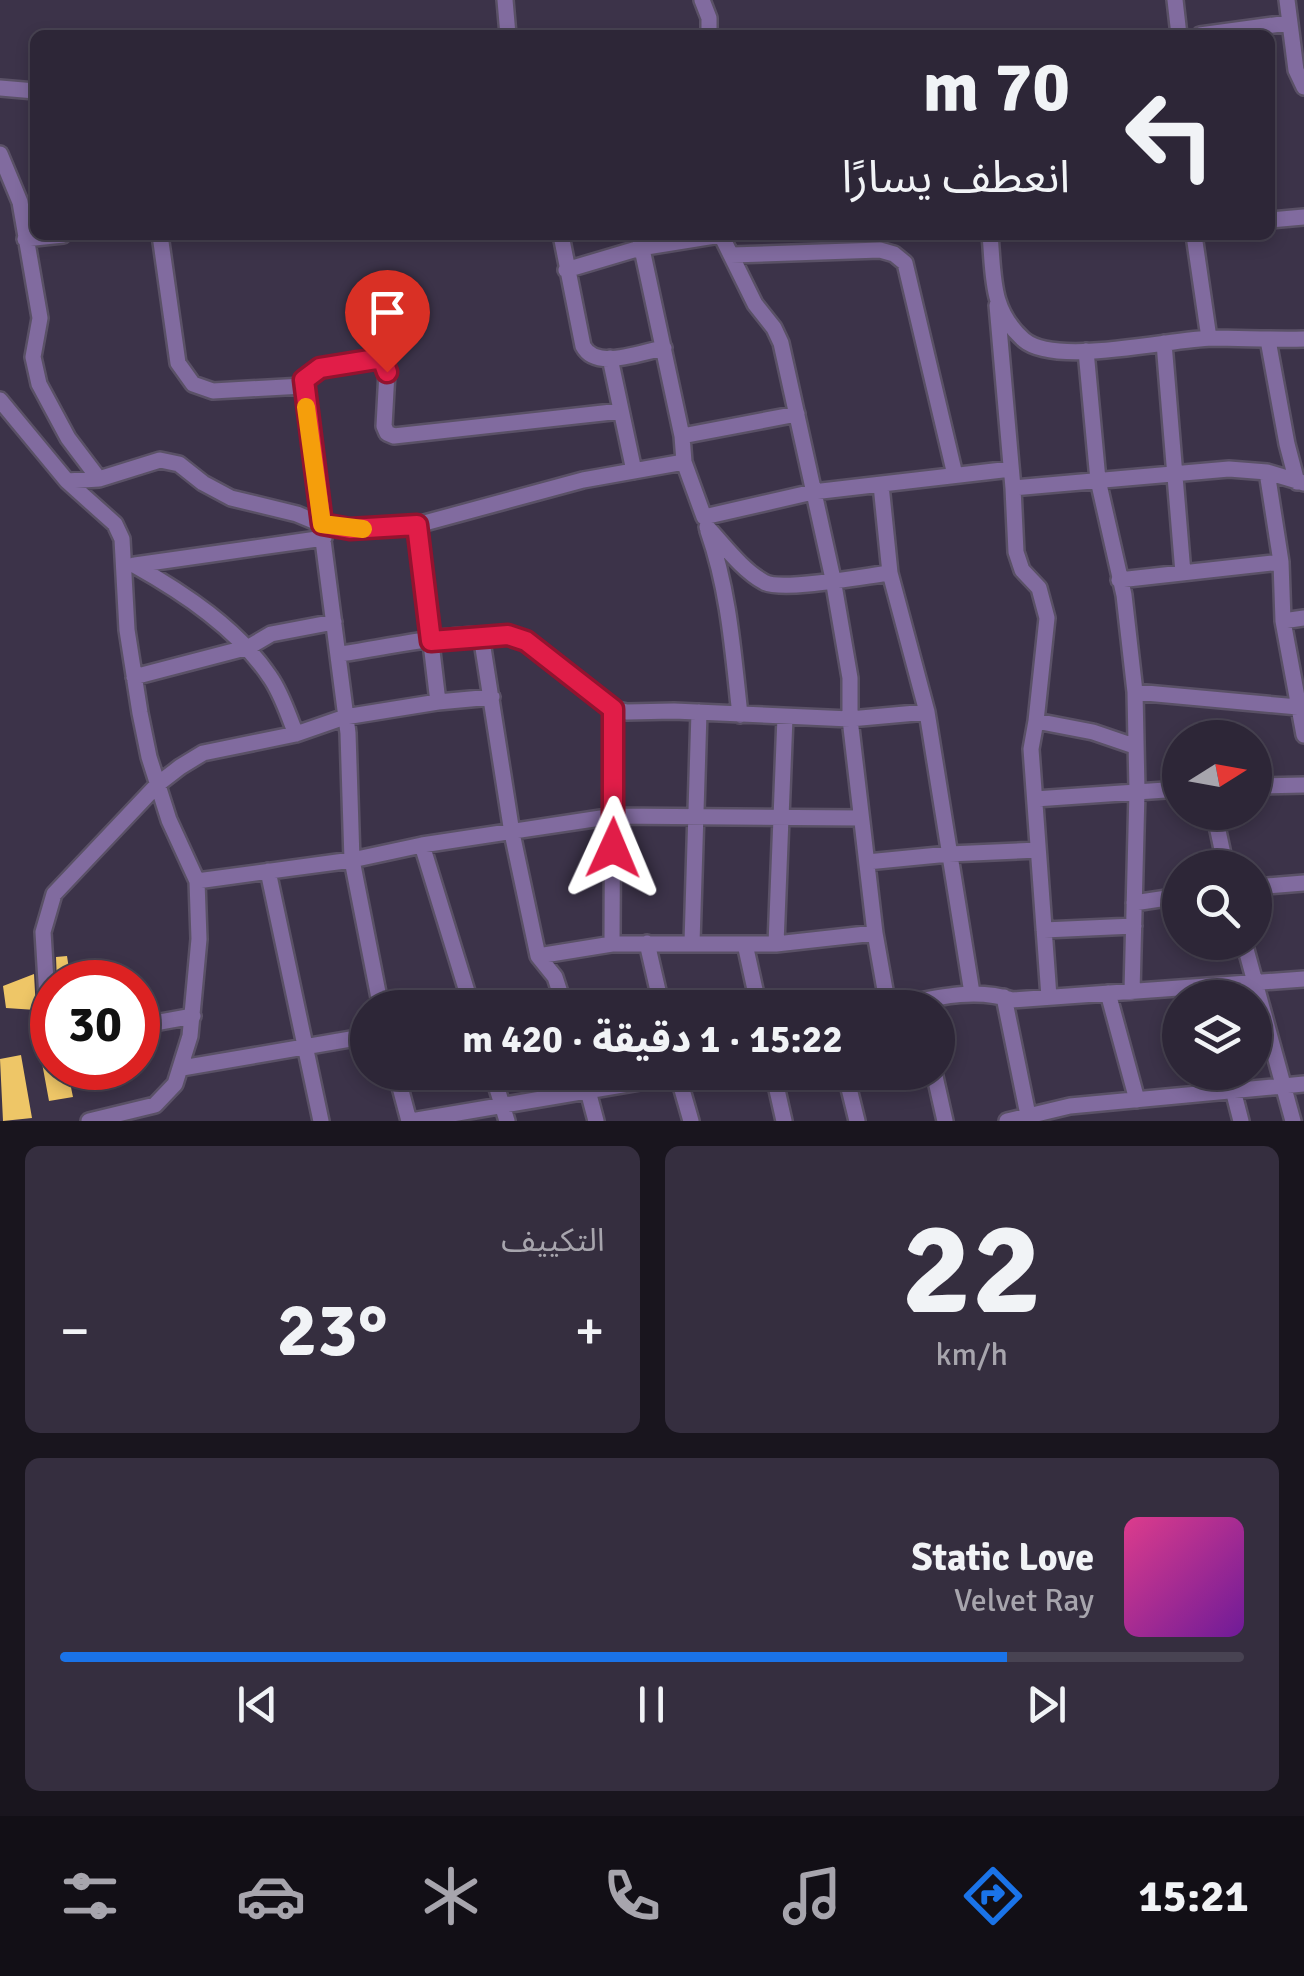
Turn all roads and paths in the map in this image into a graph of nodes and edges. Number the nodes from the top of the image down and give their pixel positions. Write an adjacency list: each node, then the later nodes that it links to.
1 (505, 0): 6 (street)
2 (702, 0): 7 (street)
3 (1175, 0): 8 (street)
4 (1287, 0): 5 (street)
5 (1288, 23): 9 (street); 11 (street)
6 (508, 30)
7 (709, 30)
8 (1178, 30)
9 (1237, 30)
10 (0, 88): 12 (street)
11 (1304, 88)
12 (30, 91)
13 (0, 154): 17 (street)
14 (1304, 217): 15 (street)
15 (1275, 220)
16 (30, 238): 17 (street)
17 (25, 239): 45 (street)
18 (161, 240): 34 (street)
19 (562, 240): 25 (street)
20 (724, 240): 24 (street)
21 (990, 240): 26 (street)
22 (1195, 240): 27 (street)
23 (640, 241): 25 (street); 31 (street)
24 (731, 255): 37 (street); 44 (street)
25 (566, 270): 33 (street)
26 (997, 306): 32 (street); 40 (street)
27 (1209, 338): 29 (street); 30 (street)
28 (1304, 338): 29 (street)
29 (1268, 340): 48 (street)
30 (1164, 343): 32 (street); 43 (street)
31 (664, 348): 33 (street); 38 (street)
32 (1086, 351): 47 (street)
33 (610, 358): 36 (street)
34 (303, 386): 36 (street); 54 (street)
35 (0, 400): 46 (street)
36 (621, 410): 41 (street)
37 (797, 414): 38 (street); 51 (street)
38 (682, 436): 39 (street)
39 (684, 462): 41 (street); 52 (street)
40 (1012, 469): 44 (street); 50 (street)
41 (634, 470): 53 (street)
42 (1267, 472): 43 (street); 48 (street); 55 (street)
43 (1175, 474): 47 (street); 58 (street)
44 (955, 476): 49 (street)
45 (99, 479): 46 (street); 54 (street)
46 (66, 480): 56 (street)
47 (1098, 480): 50 (street); 60 (street)
48 (1301, 482)
49 (881, 484): 51 (street); 57 (street)
50 (1014, 488): 80 (street)
51 (814, 492): 52 (street); 59 (street)
52 (706, 522): 59 (street); 76 (street)
53 (417, 525): 54 (street); 65 (street)
54 (323, 531): 56 (street); 63 (street)
55 (1281, 562): 58 (street); 62 (street)
56 (129, 566): 66 (street); 68 (street)
57 (890, 573): 59 (street); 75 (street)
58 (1183, 573): 60 (street)
59 (833, 579): 79 (street)
60 (1119, 580): 69 (street)
61 (1304, 618): 62 (street)
62 (1282, 621): 72 (street)
63 (334, 622): 66 (street); 67 (street)
64 (482, 635): 65 (street); 70 (street); 73 (street)
65 (431, 641): 67 (street); 71 (street)
66 (249, 647): 68 (street); 81 (street)
67 (340, 654): 77 (street)
68 (134, 677): 84 (street)
69 (1135, 692): 72 (street); 83 (street)
70 (492, 697): 71 (street); 94 (street)
71 (438, 702): 77 (street)
72 (1301, 708): 82 (street)
73 (613, 709): 74 (street); 91 (street)
74 (699, 712): 76 (street); 90 (street)
75 (927, 712): 79 (street); 97 (street)
76 (740, 715): 78 (street)
77 (345, 717): 81 (street); 98 (street)
78 (785, 717): 79 (street); 92 (street)
79 (850, 719): 93 (street)
80 (1036, 721): 83 (street); 89 (street)
81 (296, 734): 84 (street)
82 (1304, 735)
83 (1134, 746): 88 (street)
84 (158, 784): 101 (street); 115 (street)
85 (1304, 785): 86 (street)
86 (1272, 786)
87 (1162, 790): 88 (street)
88 (1137, 791): 89 (street); 105 (street)
89 (1035, 800): 96 (street)
90 (694, 815): 91 (street); 92 (street); 109 (street)
91 (614, 816): 94 (street); 110 (street)
92 (779, 817): 93 (street); 113 (street)
93 (861, 818): 99 (street)
94 (512, 833): 95 (street); 114 (street)
95 (422, 846): 98 (street); 119 (street)
96 (1038, 850): 97 (street); 107 (street)
97 (950, 854): 99 (street); 125 (street)
98 (352, 860): 100 (street); 118 (street)
99 (866, 862): 108 (street)
100 (268, 871): 101 (street); 135 (street)
101 (197, 881): 131 (street)
102 (1304, 883): 103 (street)
103 (1272, 885)
104 (1162, 899): 105 (street)
105 (1134, 903): 106 (street)
106 (1134, 926): 107 (street); 126 (street)
107 (1044, 930): 130 (street)
108 (875, 932): 113 (street); 123 (street)
109 (692, 943): 111 (street); 112 (street)
110 (612, 944): 111 (street); 114 (street)
111 (647, 944): 121 (street)
112 (745, 944): 113 (street); 122 (street)
113 (776, 944)
114 (538, 956): 120 (street)
115 (45, 960)
116 (1304, 978): 117 (street)
117 (1272, 982)
118 (377, 990)
119 (466, 990)
120 (559, 990)
121 (658, 990)
122 (755, 990)
123 (884, 990)
124 (1162, 990): 126 (street)
125 (972, 992): 128 (street); 129 (street)
126 (1132, 992): 127 (street)
127 (1108, 994): 130 (street); 148 (street)
128 (955, 996)
129 (1004, 997): 130 (street); 150 (street)
130 (1049, 998)
131 (193, 1016): 132 (street); 136 (street)
132 (160, 1022)
133 (350, 1039): 135 (street)
134 (1272, 1045): 138 (street)
135 (306, 1048): 136 (street); 152 (street)
136 (182, 1068): 151 (street)
137 (1304, 1084): 138 (street)
138 (1284, 1086): 139 (street); 161 (street)
139 (1272, 1087)
140 (401, 1090): 153 (street)
141 (593, 1090): 147 (street)
142 (682, 1090): 155 (street)
143 (777, 1090): 156 (street)
144 (849, 1090): 157 (street)
145 (938, 1090): 158 (street)
146 (1234, 1090): 148 (street); 160 (street)
147 (588, 1091): 149 (street); 154 (street)
148 (1137, 1100): 150 (street)
149 (505, 1113): 153 (street)
150 (1034, 1117): 159 (street)
151 (89, 1121)
152 (321, 1121)
153 (410, 1121)
154 (596, 1121)
155 (691, 1121)
156 (784, 1121)
157 (857, 1121)
158 (945, 1121)
159 (1007, 1121)
160 (1242, 1121)
161 (1293, 1121)

